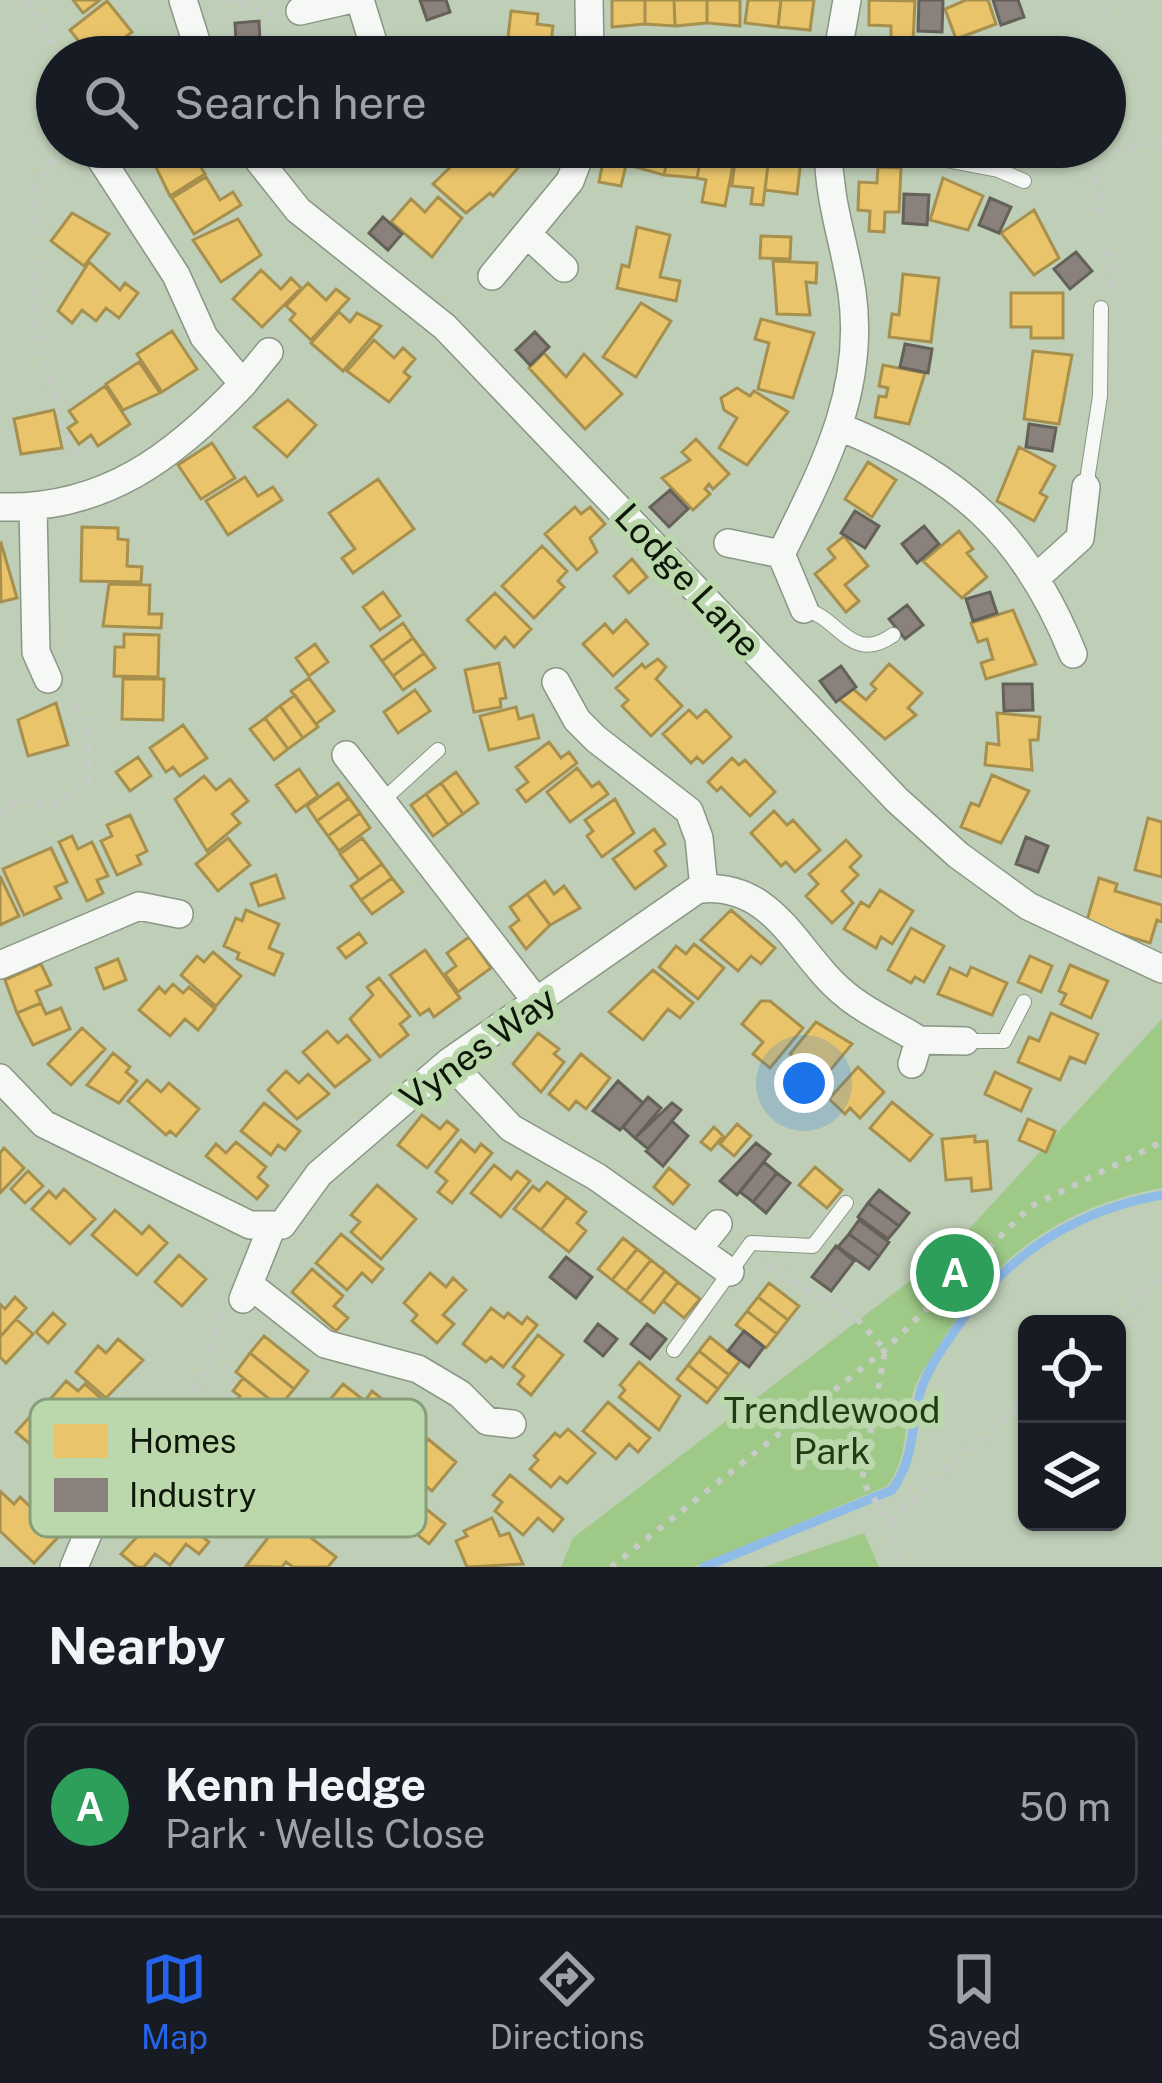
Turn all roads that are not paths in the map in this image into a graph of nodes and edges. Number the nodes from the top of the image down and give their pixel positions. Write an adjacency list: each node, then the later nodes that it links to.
1 (183, 0): 7 (street)
2 (348, 0): 6 (street)
3 (360, 0): 8 (street)
4 (589, 0): 9 (street)
5 (847, 0): 10 (street)
6 (300, 11)
7 (194, 36)
8 (371, 36)
9 (590, 36)
10 (841, 36)
11 (107, 168): 22 (street)
12 (265, 168): 41 (street, Lodge Lane)
13 (575, 168): 17 (street)
14 (829, 168): 23 (street)
15 (979, 168): 16 (lane)
16 (1024, 181)
17 (526, 234): 18 (street); 19 (street)
18 (564, 268)
19 (492, 276)
20 (1101, 308): 24 (lane)
21 (268, 352): 22 (street)
22 (243, 384): 26 (street)
23 (840, 427): 28 (street); 29 (street)
24 (1085, 487): 29 (street)
25 (0, 507): 26 (street)
26 (33, 508): 33 (street)
27 (728, 543): 28 (street)
28 (781, 554): 30 (street)
29 (1038, 576): 32 (street)
30 (804, 609): 31 (lane)
31 (892, 634)
32 (1073, 654)
33 (49, 679)
34 (556, 682): 38 (street)
35 (438, 750): 37 (lane)
36 (346, 755): 37 (street)
37 (382, 800): 42 (street)
38 (704, 889): 42 (street, Vynes Way); 44 (street)
39 (179, 914): 40 (street)
40 (0, 965)
41 (1162, 969)
42 (537, 1002): 45 (street, Vynes Way)
43 (1024, 1002): 44 (lane)
44 (965, 1040)
45 (449, 1063): 49 (street, Vynes Way); 50 (street)
46 (0, 1078): 49 (street)
47 (847, 1203): 51 (lane)
48 (718, 1224): 50 (street)
49 (271, 1228): 53 (street, Vynes Way)
50 (698, 1249): 51 (street)
51 (730, 1272): 52 (lane)
52 (674, 1350)
53 (494, 1427)
54 (87, 1537): 55 (street)
55 (74, 1567)

